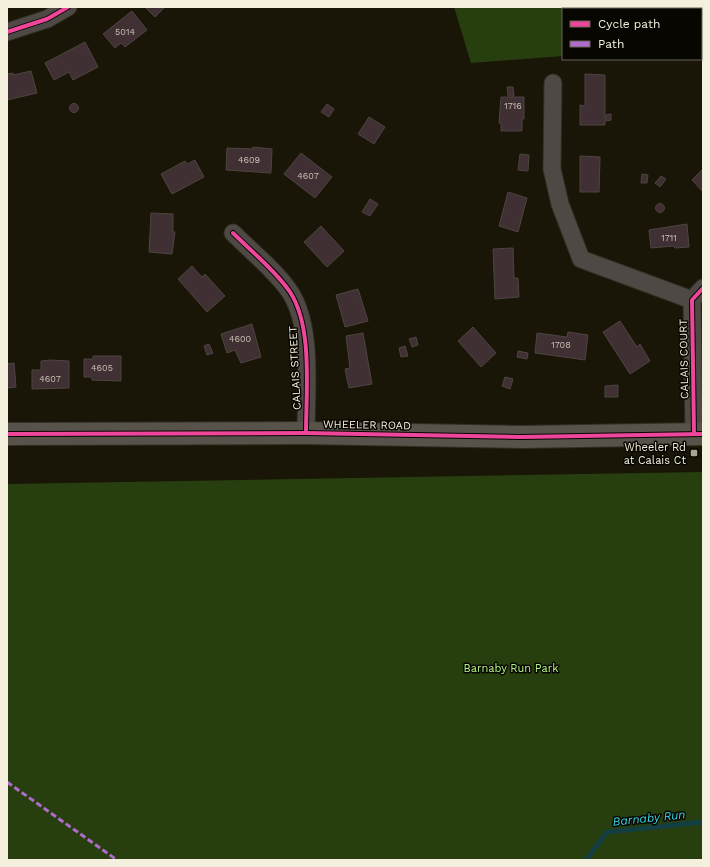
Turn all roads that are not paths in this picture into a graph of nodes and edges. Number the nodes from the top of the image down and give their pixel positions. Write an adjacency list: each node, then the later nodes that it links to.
1 (68, 7): 2 (street)
2 (7, 32)
3 (553, 83): 5 (street, CALAIS COURT)
4 (233, 232): 6 (street, CALAIS STREET)
5 (697, 294): 8 (street, CALAIS COURT)
6 (306, 433): 7 (main road, WHEELER ROAD); 8 (main road, WHEELER ROAD)
7 (7, 434)
8 (699, 434)

